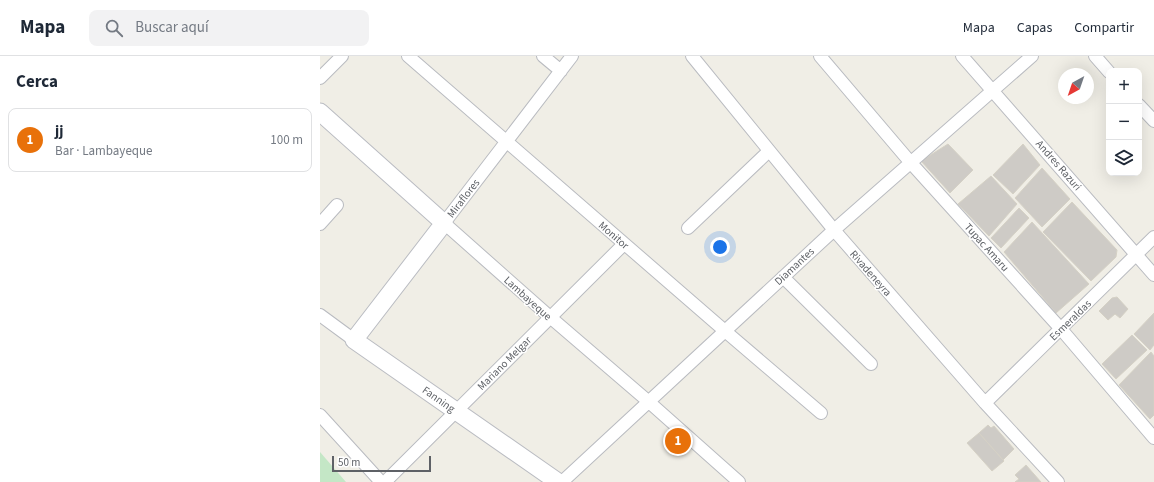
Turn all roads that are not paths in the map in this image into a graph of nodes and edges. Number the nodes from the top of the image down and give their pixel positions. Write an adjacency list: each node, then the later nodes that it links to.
1 (342, 56): 12 (street)
2 (408, 56): 17 (street, Monitor)
3 (543, 56): 11 (street)
4 (572, 56): 11 (street, Miraflores)
5 (692, 56): 18 (street, Rivadeneyra)
6 (820, 56): 19 (street, Tupac Amaru)
7 (962, 56): 13 (street, Andres Razuri)
8 (1032, 56): 13 (street, Diamantes)
9 (1095, 56): 10 (street)
10 (1106, 69)
11 (561, 71): 17 (street, Miraflores)
12 (320, 78)
13 (993, 90): 19 (street, Diamantes); 27 (street, Andres Razuri)
14 (1142, 108): 16 (street)
15 (320, 112): 21 (street, Lambayeque)
16 (1154, 121)
17 (507, 142): 21 (street, Miraflores); 26 (street, Monitor)
18 (769, 151): 23 (street); 24 (street, Rivadeneyra)
19 (911, 163): 24 (street, Diamantes); 32 (street, Tupac Amaru)
20 (338, 205): 22 (street)
21 (444, 223): 31 (street, Lambayeque); 34 (street, Miraflores)
22 (320, 224)
23 (688, 228)
24 (834, 230): 29 (street, Diamantes); 37 (street, Rivadeneyra)
25 (1154, 237): 27 (street, Esmeraldas)
26 (624, 244): 31 (street, Mariano Melgar); 33 (street, Monitor)
27 (1137, 254): 28 (street, Andres Razuri); 32 (street, Esmeraldas)
28 (1154, 275)
29 (783, 277): 33 (street, Diamantes); 35 (street)
30 (320, 315): 34 (street, Fanning)
31 (550, 317): 36 (street, Lambayeque); 38 (street, Mariano Melgar)
32 (1061, 329): 37 (street, Esmeraldas); 41 (street, Tupac Amaru)
33 (725, 331): 36 (street, Diamantes); 39 (street, Monitor)
34 (354, 340): 38 (street, Fanning)
35 (871, 364)
36 (649, 402): 45 (street, Diamantes); 46 (street, Lambayeque)
37 (985, 403): 47 (street, Rivadeneyra)
38 (456, 411): 43 (street, Mariano Melgar); 44 (street, Fanning)
39 (821, 413)
40 (320, 415): 42 (street)
41 (1154, 438)
42 (381, 482)
43 (385, 482)
44 (558, 482)
45 (562, 482)
46 (739, 482)
47 (1058, 482)

